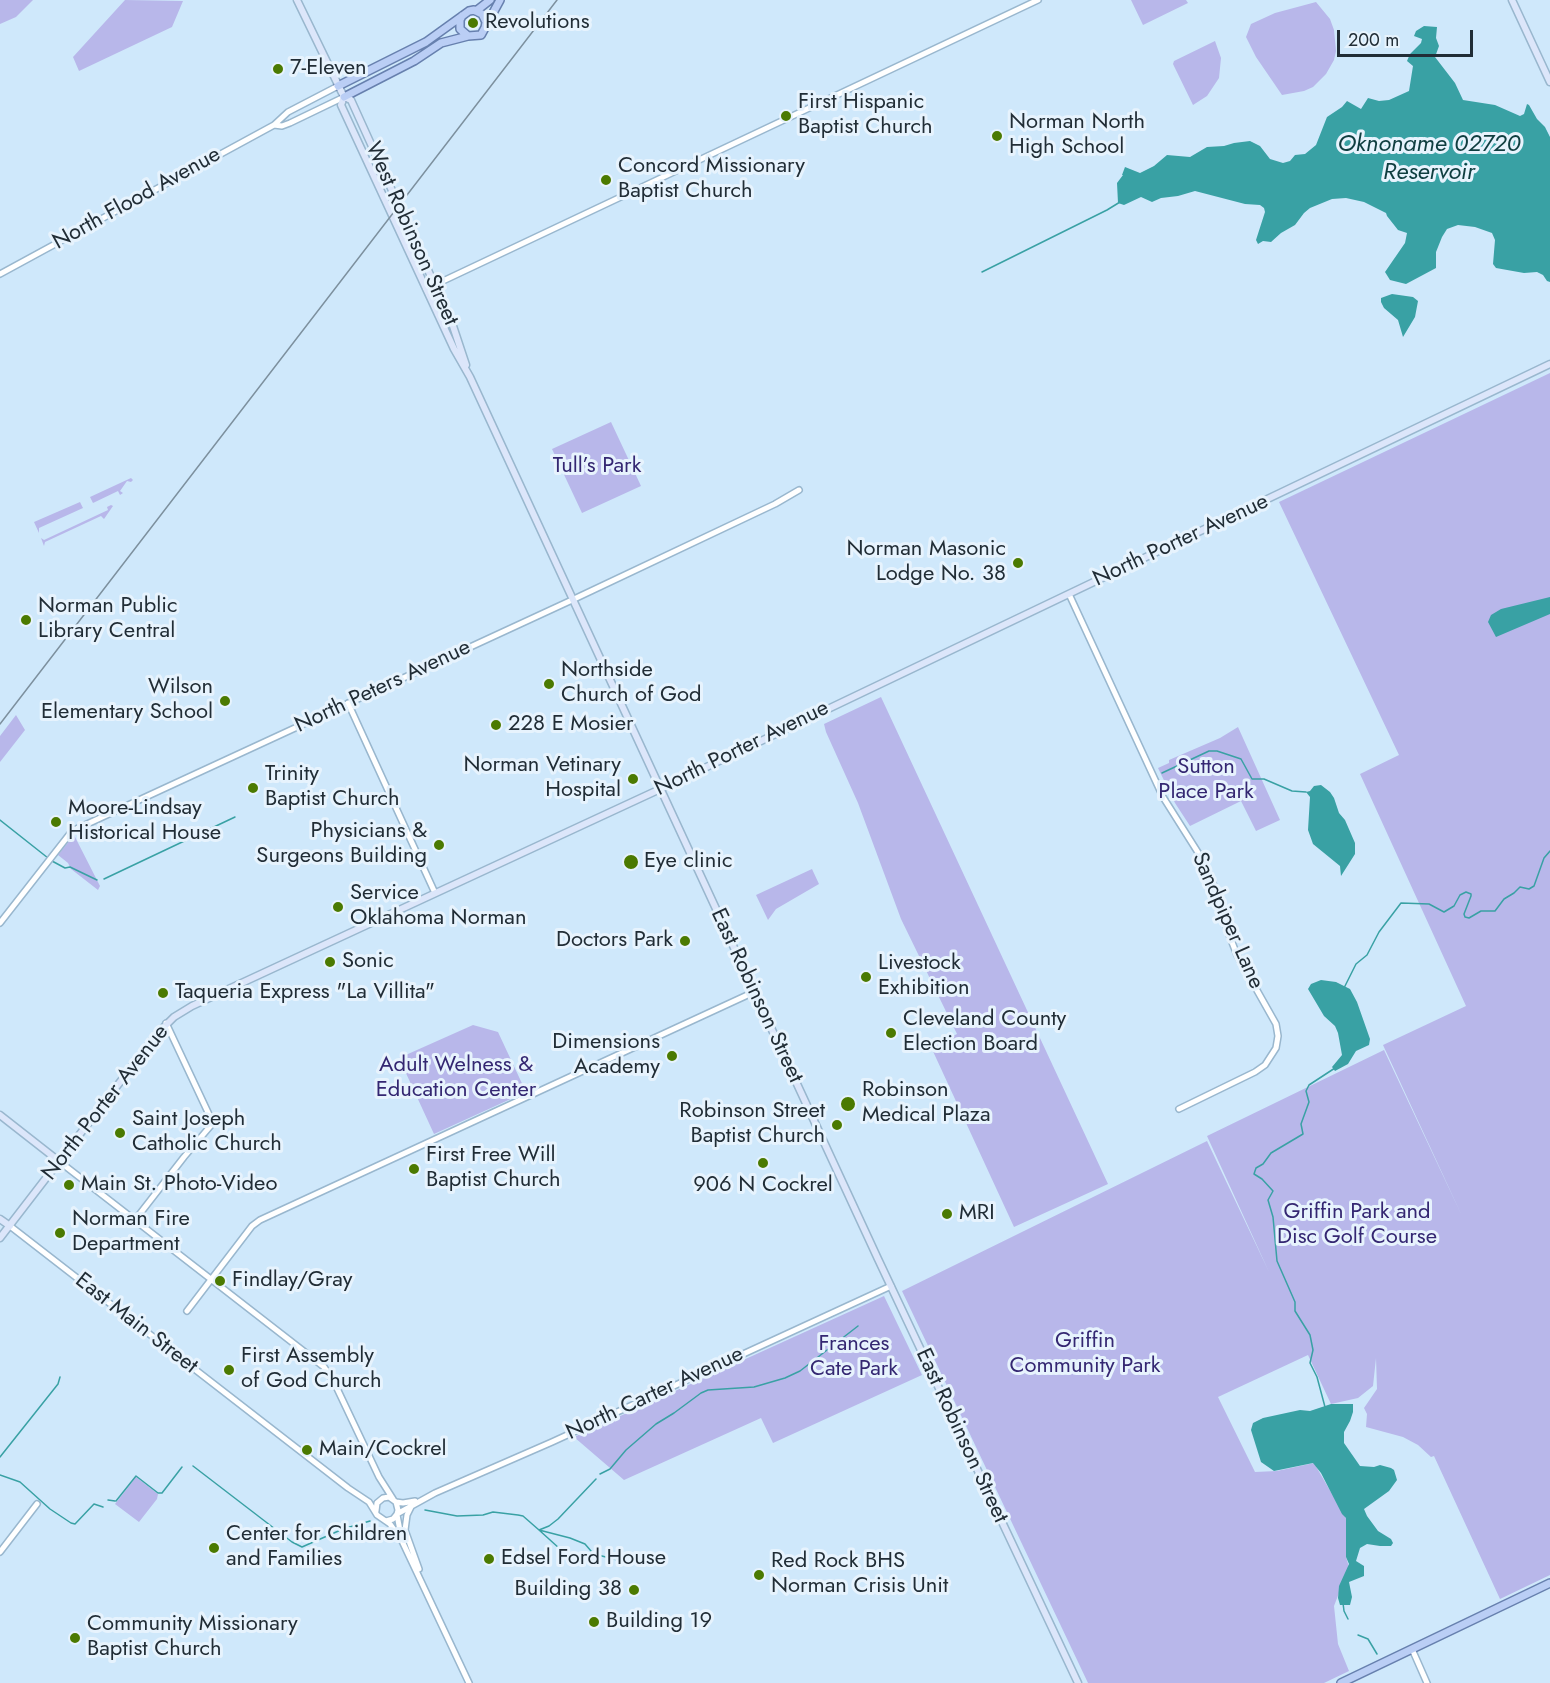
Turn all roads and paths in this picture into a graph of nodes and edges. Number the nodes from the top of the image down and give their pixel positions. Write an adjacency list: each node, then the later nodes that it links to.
1 (297, 0): 11 (main road, West Robinson Street)
2 (490, 0): 6 (main road)
3 (500, 0): 8 (main road)
4 (1038, 0): 15 (street)
5 (1512, 0): 10 (main road)
6 (476, 11): 7 (main road); 8 (main road)
7 (462, 16): 9 (main road); 11 (main road, North Flood Avenue)
8 (485, 28): 9 (main road)
9 (468, 36): 12 (main road, North Flood Avenue)
10 (1550, 82)
11 (338, 86): 12 (main road, West Robinson Street); 13 (street, North Flood Avenue)
12 (344, 97): 13 (street, North Flood Avenue); 15 (main road, West Robinson Street); 16 (main road, West Robinson Street)
13 (274, 125): 14 (street, North Flood Avenue)
14 (0, 274)
15 (435, 285): 16 (street); 18 (main road, West Robinson Street)
16 (426, 289): 18 (main road, West Robinson Street)
17 (1550, 364): 21 (main road, North Porter Avenue)
18 (470, 377): 20 (main road, West Robinson Street)
19 (799, 490): 22 (street, North Peters Avenue)
20 (528, 503): 22 (main road, East Robinson Street)
21 (1069, 594): 24 (main road, North Porter Avenue); 29 (street, Sandpiper Lane)
22 (572, 600): 23 (street, North Peters Avenue); 24 (main road, East Robinson Street)
23 (348, 704): 25 (street); 26 (street, North Peters Avenue)
24 (659, 789): 25 (main road, North Porter Avenue); 27 (main road, East Robinson Street)
25 (435, 893): 28 (main road, North Porter Avenue)
26 (0, 923)
27 (754, 992): 36 (street); 37 (main road, East Robinson Street)
28 (166, 1023): 31 (main road, North Porter Avenue); 33 (street)
29 (1179, 1109)
30 (0, 1115): 31 (main road)
31 (60, 1162): 33 (street); 34 (main road, North Porter Avenue)
32 (0, 1219): 34 (main road, East Main Street)
33 (135, 1220): 36 (street)
34 (10, 1226): 35 (main road, North Porter Avenue); 40 (street, East Main Street)
35 (0, 1238)
36 (211, 1279): 38 (street); 39 (street)
37 (891, 1286): 43 (street, North Carter Avenue); 54 (main road, East Robinson Street)
38 (187, 1311)
39 (379, 1477): 41 (street); 42 (street)
40 (358, 1495): 41 (street, East Main Street); 45 (street, East Main Street)
41 (381, 1499): 42 (street); 45 (street)
42 (395, 1500): 43 (street, North Carter Avenue); 46 (street)
43 (416, 1502): 46 (street, North Carter Avenue); 51 (street)
44 (37, 1504): 49 (street)
45 (376, 1512): 47 (street)
46 (397, 1515): 47 (street); 48 (street)
47 (386, 1521): 48 (street)
48 (402, 1541): 51 (street)
49 (0, 1552)
50 (1550, 1583): 52 (main road)
51 (427, 1593): 53 (street)
52 (1412, 1649): 55 (main road); 56 (street)
53 (469, 1683)
54 (1078, 1683)
55 (1341, 1683)
56 (1427, 1683)

